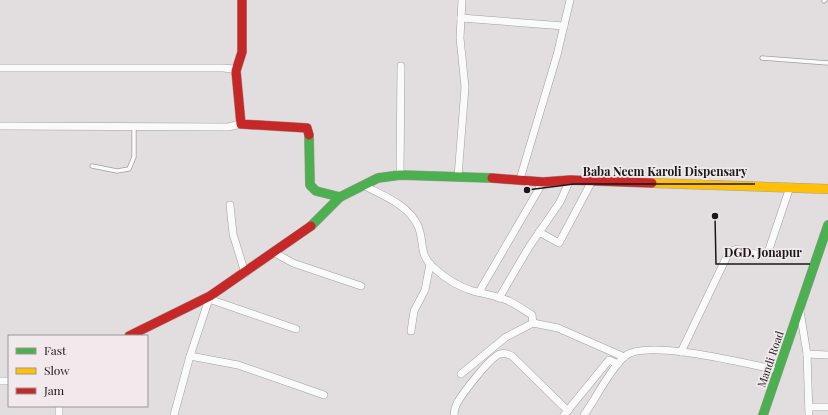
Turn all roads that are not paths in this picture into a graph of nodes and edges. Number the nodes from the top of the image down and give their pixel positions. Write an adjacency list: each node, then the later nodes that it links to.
1 (242, 0): 10 (street)
2 (462, 0): 4 (street)
3 (570, 0): 5 (street)
4 (461, 18): 5 (street); 16 (street)
5 (564, 26): 17 (street)
6 (762, 58): 7 (lane)
7 (828, 63)
8 (400, 66): 15 (street)
9 (0, 68): 10 (street)
10 (236, 71): 11 (street)
11 (241, 124): 13 (street); 24 (street)
12 (0, 126): 13 (street)
13 (134, 126): 14 (lane)
14 (92, 166)
15 (400, 175): 16 (street); 21 (street)
16 (458, 177): 17 (street)
17 (520, 179): 20 (street)
18 (570, 180): 19 (street); 20 (street); 27 (street)
19 (592, 181): 22 (street); 27 (street)
20 (543, 182): 32 (street)
21 (363, 185): 24 (street); 29 (street)
22 (790, 187): 23 (street); 40 (street)
23 (828, 188)
24 (340, 197): 28 (street)
25 (230, 205): 30 (street)
26 (828, 225): 35 (street, Mandi Road)
27 (539, 232): 34 (street)
28 (275, 252): 30 (street); 31 (street)
29 (430, 264): 32 (street); 38 (street)
30 (245, 272): 33 (street)
31 (361, 286)
32 (479, 292): 34 (street)
33 (210, 298): 37 (street); 39 (street); 43 (street)
34 (499, 298): 36 (street)
35 (800, 311): 41 (street); 46 (street, Mandi Road)
36 (533, 323): 44 (street); 47 (street)
37 (296, 329)
38 (411, 331)
39 (131, 335)
40 (681, 352): 44 (street); 46 (street)
41 (807, 354): 42 (street); 49 (street)
42 (828, 355)
43 (190, 356): 48 (street); 52 (street)
44 (624, 357): 45 (street)
45 (618, 364): 51 (street); 54 (street)
46 (778, 370): 55 (street, Mandi Road)
47 (461, 374)
48 (324, 395)
49 (809, 407): 50 (street); 56 (street)
50 (828, 407)
51 (566, 413): 53 (street)
52 (174, 415)
53 (454, 415)
54 (584, 415)
55 (763, 415)
56 (809, 415)

